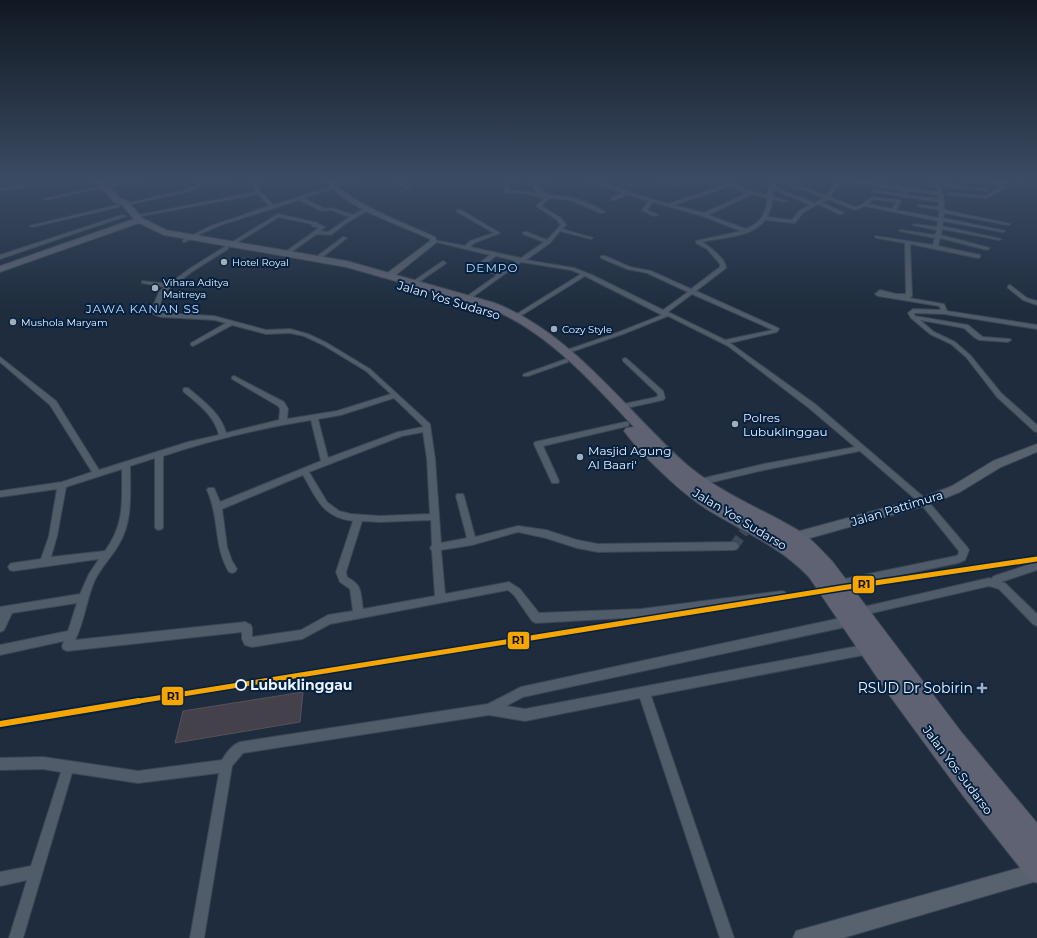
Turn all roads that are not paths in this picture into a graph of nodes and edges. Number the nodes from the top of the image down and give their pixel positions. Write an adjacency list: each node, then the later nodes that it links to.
1 (44, 223): 20 (street)
2 (118, 223): 45 (street)
3 (120, 223): 49 (highway)
4 (121, 223): 50 (highway)
5 (135, 223): 32 (highway, Jalan Yos Sudarso)
6 (224, 223): 32 (street)
7 (265, 223): 37 (street)
8 (311, 223): 25 (street)
9 (345, 223): 25 (street)
10 (399, 223): 34 (street)
11 (479, 223): 39 (street)
12 (563, 223): 22 (street)
13 (723, 223): 26 (street)
14 (758, 223): 26 (street)
15 (940, 223): 21 (street)
16 (957, 223): 24 (street)
17 (1000, 223): 18 (street)
18 (1008, 224)
19 (915, 225): 21 (street)
20 (32, 226)
21 (939, 228): 29 (street); 33 (street)
22 (560, 230): 31 (street); 35 (street)
23 (901, 231): 29 (street)
24 (1003, 231)
25 (316, 232): 41 (street)
26 (746, 232): 58 (street)
27 (525, 234): 35 (street)
28 (877, 237): 36 (street)
29 (937, 237): 38 (street); 40 (street)
30 (346, 238): 46 (street)
31 (591, 238)
32 (188, 239): 37 (highway, Jalan Yos Sudarso)
33 (999, 240)
34 (434, 241): 39 (street); 53 (street)
35 (548, 242): 47 (street)
36 (907, 244): 38 (street); 61 (street)
37 (228, 246): 41 (highway, Jalan Yos Sudarso); 53 (highway, Jalan Yos Sudarso); 56 (street)
38 (934, 247): 43 (street)
39 (466, 248): 42 (street)
40 (987, 248)
41 (287, 253): 46 (highway, Jalan Yos Sudarso)
42 (495, 254): 47 (street); 51 (street)
43 (978, 256)
44 (603, 257): 58 (street)
45 (0, 258)
46 (318, 258): 53 (highway, Jalan Yos Sudarso)
47 (521, 260): 51 (street); 52 (street)
48 (443, 263): 55 (street)
49 (0, 265)
50 (0, 269)
51 (500, 274): 59 (street)
52 (585, 274): 62 (street); 63 (street)
53 (385, 278): 55 (highway, Jalan Yos Sudarso); 67 (highway, Jalan Yos Sudarso)
54 (144, 282): 56 (street)
55 (414, 283): 59 (highway, Jalan Yos Sudarso)
56 (170, 286): 65 (street)
57 (1010, 288): 60 (street)
58 (693, 292): 62 (street); 69 (street)
59 (468, 298): 63 (highway, Jalan Yos Sudarso)
60 (1037, 303)
61 (944, 312): 64 (street); 66 (street)
62 (665, 314): 69 (street); 71 (street)
63 (517, 316): 67 (highway, Jalan Yos Sudarso)
64 (913, 317): 68 (street); 83 (street)
65 (230, 323): 70 (street); 77 (street)
66 (1037, 328)
67 (534, 330): 71 (highway, Jalan Yos Sudarso)
68 (1008, 340)
69 (725, 342): 85 (street)
70 (193, 344)
71 (566, 356): 74 (street); 78 (highway, Jalan Yos Sudarso); 81 (highway, Jalan Yos Sudarso)
72 (0, 359): 92 (street)
73 (625, 360): 78 (street)
74 (526, 375)
75 (234, 378): 80 (street)
76 (186, 390): 84 (street)
77 (395, 395): 79 (street); 82 (street)
78 (622, 408): 90 (highway, Jalan Yos Sudarso)
79 (314, 418): 80 (street); 88 (street)
80 (283, 422): 84 (street)
81 (625, 424): 90 (highway, Jalan Yos Sudarso); 93 (street)
82 (428, 429): 88 (street); 101 (street)
83 (1037, 429)
84 (222, 436): 87 (street)
85 (862, 448): 94 (street); 99 (street)
86 (1037, 448): 99 (street, Jalan Pattimura)
87 (159, 454): 89 (street); 103 (street)
88 (325, 462): 91 (street)
89 (126, 466): 92 (street); 108 (street)
90 (673, 468): 94 (highway, Jalan Yos Sudarso); 104 (highway, Jalan Yos Sudarso)
91 (304, 470): 100 (street); 102 (street)
92 (97, 474): 95 (street)
93 (555, 481)
94 (700, 482): 104 (highway, Jalan Yos Sudarso)
95 (62, 485): 97 (street); 109 (street)
96 (212, 490): 100 (street)
97 (0, 494)
98 (460, 496): 105 (street)
99 (924, 502): 104 (street, Jalan Pattimura); 114 (street)
100 (218, 508): 112 (street)
101 (434, 517): 102 (street); 107 (street)
102 (359, 518): 119 (street)
103 (158, 527)
104 (788, 540): 114 (highway, Jalan Yos Sudarso); 120 (highway, Jalan Yos Sudarso)
105 (472, 541): 106 (street); 107 (street)
106 (734, 546)
107 (435, 548): 117 (street)
108 (110, 554): 109 (street); 116 (street)
109 (45, 562): 111 (street)
110 (1037, 566): 113 (street)
111 (13, 567)
112 (232, 569)
113 (994, 582): 120 (street); 121 (street)
114 (839, 584): 120 (highway, Jalan Yos Sudarso)
115 (782, 595): 117 (street)
116 (83, 598): 118 (street); 123 (street)
117 (440, 598): 119 (street)
118 (5, 610): 122 (street)
119 (359, 615): 123 (street)
120 (854, 617): 124 (highway, Jalan Yos Sudarso); 127 (street); 131 (highway, Jalan Yos Sudarso)
121 (1037, 621)
122 (0, 627)
123 (72, 635): 125 (street)
124 (869, 649): 126 (street); 133 (highway, Jalan Yos Sudarso)
125 (0, 650)
126 (644, 693): 127 (street); 138 (street)
127 (489, 709): 129 (street)
128 (0, 764): 130 (street)
129 (226, 766): 130 (street); 137 (street)
130 (68, 767): 132 (street)
131 (1037, 841)
132 (36, 872): 134 (street); 136 (street)
133 (1037, 872): 135 (street)
134 (0, 879)
135 (847, 933): 139 (street)
136 (16, 938)
137 (197, 938)
138 (727, 938)
139 (804, 938)

